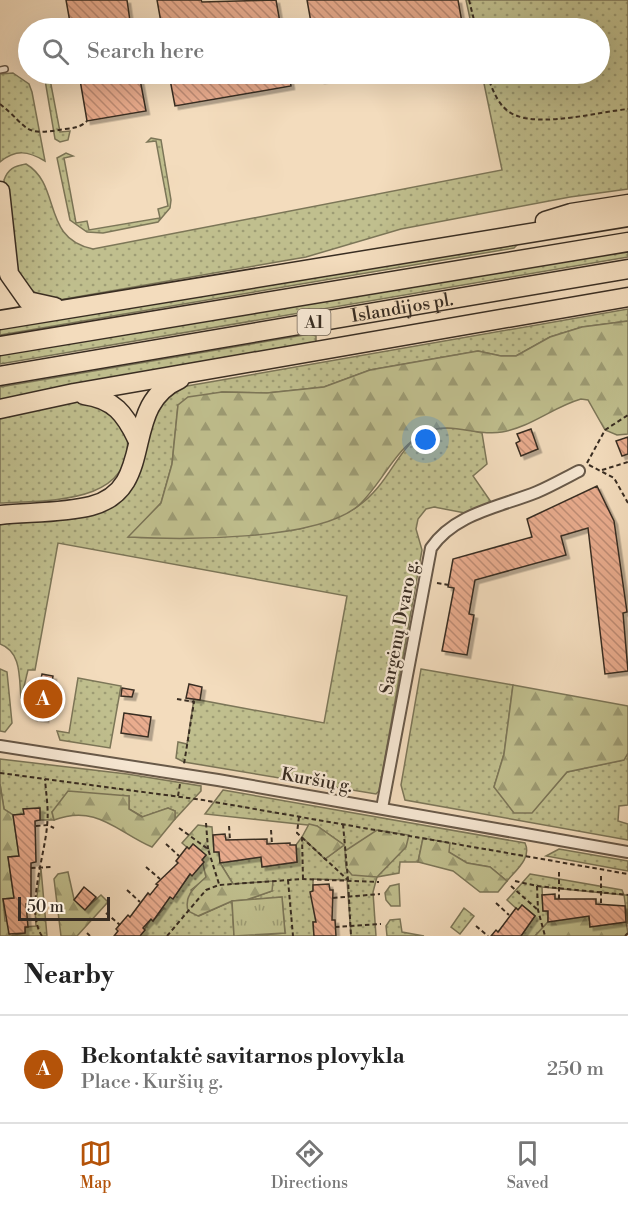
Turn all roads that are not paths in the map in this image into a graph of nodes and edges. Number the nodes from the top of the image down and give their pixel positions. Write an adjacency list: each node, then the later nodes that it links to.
1 (0, 190): 5 (highway)
2 (628, 204): 6 (highway)
3 (628, 217): 6 (highway)
4 (628, 227): 9 (highway)
5 (2, 241): 11 (highway)
6 (472, 242): 11 (highway)
7 (628, 242): 9 (highway, Islandijos pl. / A1)
8 (628, 269): 15 (highway, Islandijos pl. / A1)
9 (455, 270): 13 (highway, Islandijos pl. / A1)
10 (628, 297): 14 (highway)
11 (68, 309): 12 (highway)
12 (0, 320)
13 (0, 346)
14 (192, 374): 16 (highway); 18 (highway)
15 (0, 376)
16 (74, 393): 17 (highway); 18 (highway)
17 (0, 409)
18 (137, 439): 20 (highway)
19 (579, 471): 22 (street, Sargėnų Dvaro g.)
20 (0, 514)
21 (0, 746): 22 (street, Kuršių g.)
22 (382, 808): 23 (street, Kuršių g.)
23 (628, 852)

